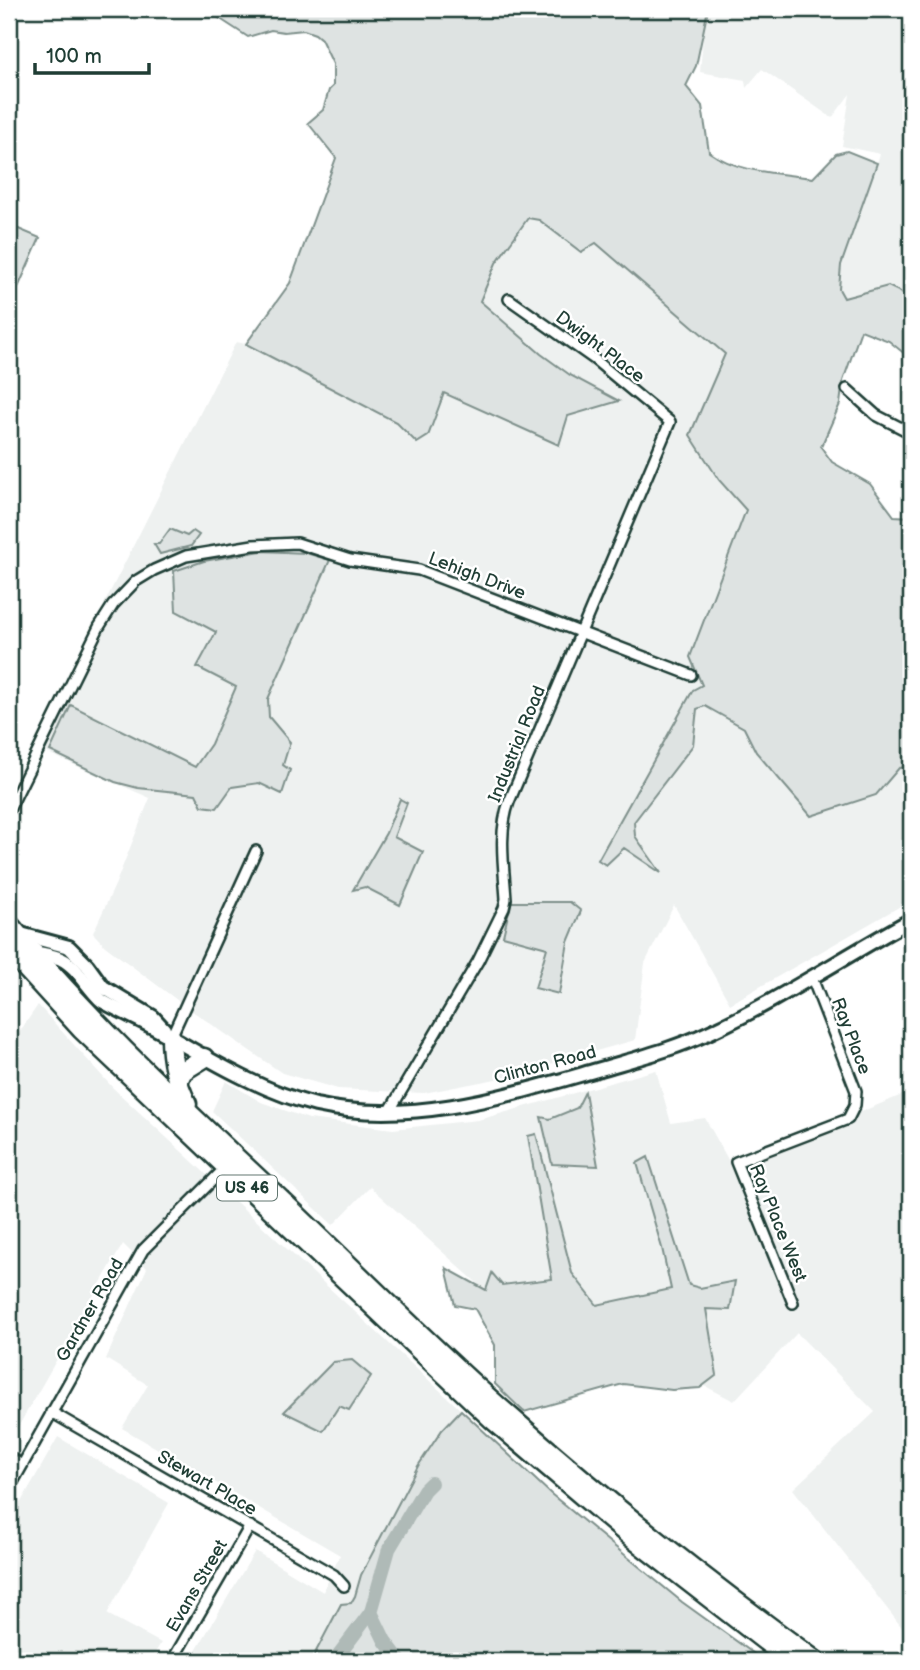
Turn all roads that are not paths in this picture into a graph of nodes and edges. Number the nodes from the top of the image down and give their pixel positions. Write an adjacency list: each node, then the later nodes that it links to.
1 (509, 299): 3 (street, Dwight Place)
2 (847, 389): 4 (street)
3 (670, 422): 5 (street, Industrial Road)
4 (911, 433)
5 (580, 632): 6 (street, Lehigh Drive); 7 (street, Lehigh Drive); 17 (street, Industrial Road)
6 (691, 675)
7 (9, 810)
8 (256, 851): 13 (street)
9 (911, 920): 12 (street, Clinton Road)
10 (10, 937): 11 (highway, US 46); 13 (street); 19 (highway, US 46)
11 (34, 952): 13 (street); 18 (highway, US 46)
12 (812, 978): 16 (street, Ray Place); 17 (street, Clinton Road)
13 (171, 1037): 14 (street, Clinton Road); 15 (highway)
14 (204, 1058): 15 (highway); 17 (street, Clinton Road)
15 (177, 1083): 18 (highway)
16 (855, 1105): 20 (street, Ray Place West)
17 (388, 1112)
18 (214, 1136): 29 (highway, US 46)
19 (226, 1167): 21 (street, Gardner Road); 28 (highway, US 46)
20 (793, 1303)
21 (51, 1412): 23 (street, Gardner Road); 25 (street, Stewart Place)
22 (9, 1457): 23 (street)
23 (22, 1465): 24 (street, Gardner Road)
24 (9, 1489)
25 (250, 1526): 26 (street, Stewart Place); 27 (street, Evans Street)
26 (344, 1586)
27 (172, 1661)
28 (791, 1661)
29 (816, 1661)

